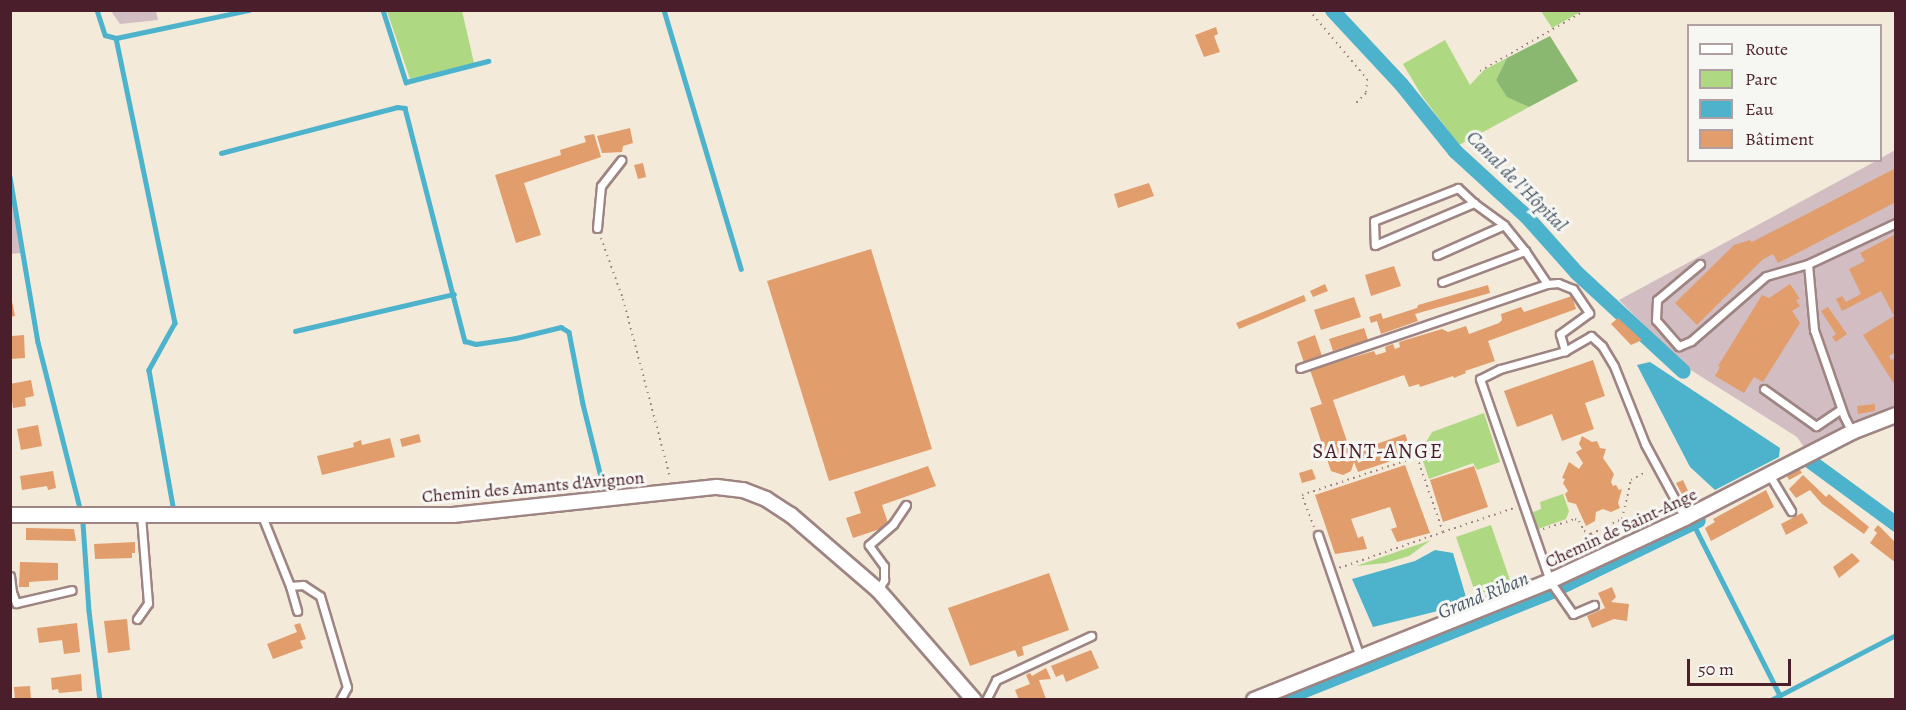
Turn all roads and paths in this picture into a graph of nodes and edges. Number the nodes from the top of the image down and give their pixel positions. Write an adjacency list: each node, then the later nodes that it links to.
1 (1309, 10): 4 (path)
2 (1586, 10): 3 (path)
3 (1480, 71)
4 (1356, 103)
5 (621, 160): 9 (lane)
6 (1474, 203): 6 (lane); 8 (lane)
7 (1896, 223): 13 (lane)
8 (1503, 225): 10 (lane); 11 (lane)
9 (597, 228): 24 (path)
10 (1525, 251): 14 (lane); 15 (lane)
11 (1437, 255)
12 (1700, 264): 13 (lane)
13 (1808, 264): 19 (lane)
14 (1442, 282)
15 (1547, 284): 16 (lane); 17 (lane)
16 (1565, 351): 22 (lane); 26 (lane)
17 (1300, 368)
18 (1764, 389): 19 (lane)
19 (1841, 408): 21 (lane)
20 (1896, 415): 21 (street, Chemin de Saint-Ange)
21 (1852, 432): 23 (street, Chemin de Saint-Ange)
22 (1657, 465): 31 (lane); 33 (path)
23 (1770, 476): 27 (lane); 31 (street, Chemin de Saint-Ange)
24 (672, 492): 30 (street, Chemin des Amants d'Avignon); 40 (street, Chemin des Amants d'Avignon)
25 (906, 505): 40 (lane)
26 (1522, 506): 32 (path); 33 (lane)
27 (1791, 511)
28 (10, 515): 29 (street, Chemin des Amants d'Avignon)
29 (141, 516): 30 (street, Chemin des Amants d'Avignon); 43 (lane)
30 (262, 516): 38 (lane)
31 (1685, 518): 37 (street, Chemin de Saint-Ange)
32 (1443, 532): 34 (path); 35 (path)
33 (1531, 533): 37 (lane)
34 (1318, 535): 35 (lane)
35 (1330, 571): 45 (lane)
36 (10, 576): 39 (lane)
37 (1550, 581): 41 (lane); 45 (street, Chemin de Saint-Ange)
38 (290, 586): 42 (lane); 46 (lane)
39 (72, 590)
40 (878, 590): 47 (street, Chemin des Amants d'Avignon)
41 (1594, 605)
42 (297, 611)
43 (137, 619)
44 (1091, 636): 48 (lane)
45 (1360, 658): 49 (street, Chemin de Saint-Ange)
46 (340, 699)
47 (974, 699)
48 (986, 699)
49 (1254, 699)

